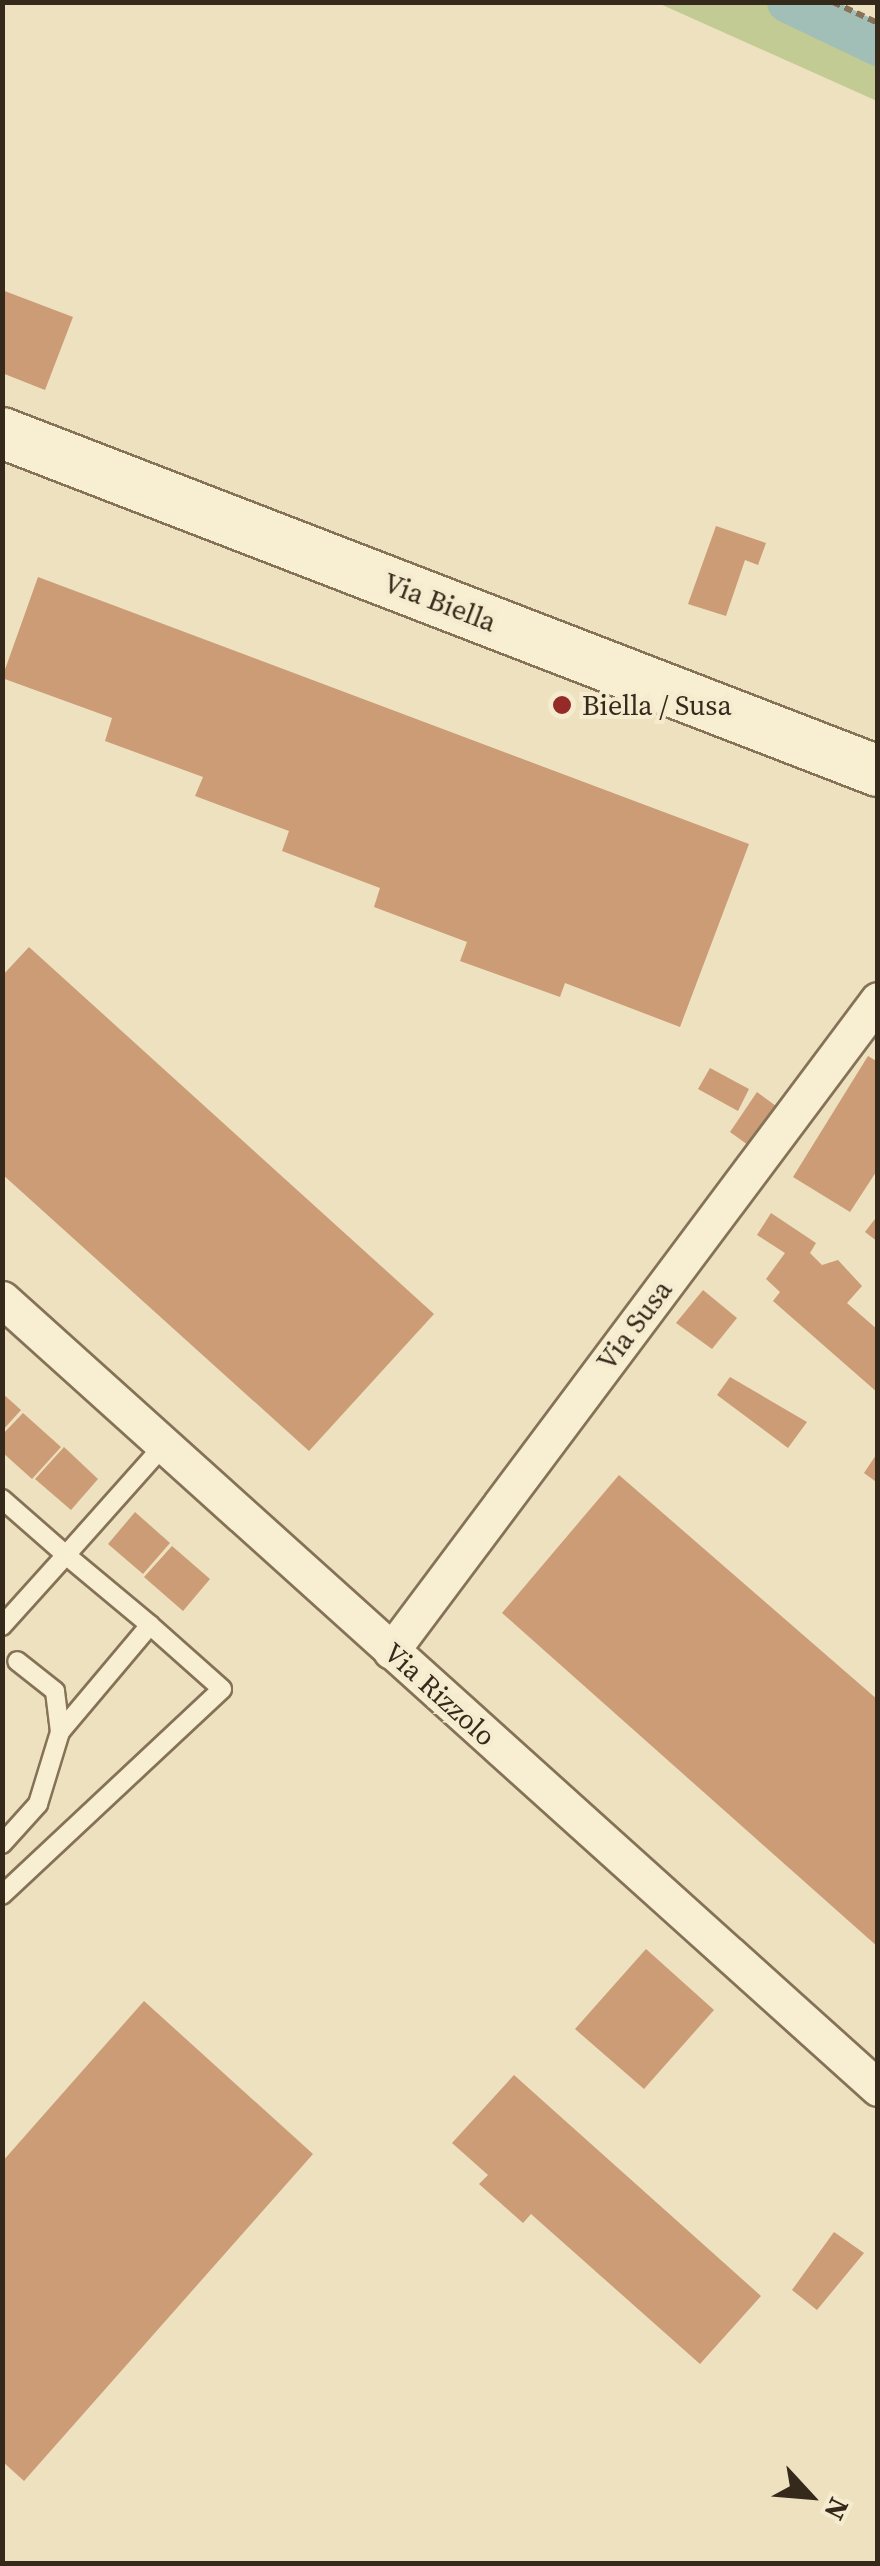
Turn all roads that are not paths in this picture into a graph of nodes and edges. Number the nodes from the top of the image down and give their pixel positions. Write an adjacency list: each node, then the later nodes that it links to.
1 (2, 433): 2 (main road, Via Biella)
2 (878, 771)
3 (878, 1000): 10 (street, Via Susa)
4 (2, 1299): 5 (street, Via Rizzolo)
5 (164, 1446): 7 (lane); 10 (street, Via Rizzolo)
6 (2, 1500): 7 (lane)
7 (66, 1555): 8 (lane); 9 (lane)
8 (150, 1624): 12 (lane); 14 (lane)
9 (2, 1626)
10 (392, 1651): 15 (street, Via Rizzolo)
11 (17, 1661): 12 (lane)
12 (60, 1732): 13 (lane)
13 (2, 1844)
14 (2, 1894)
15 (878, 2088)

